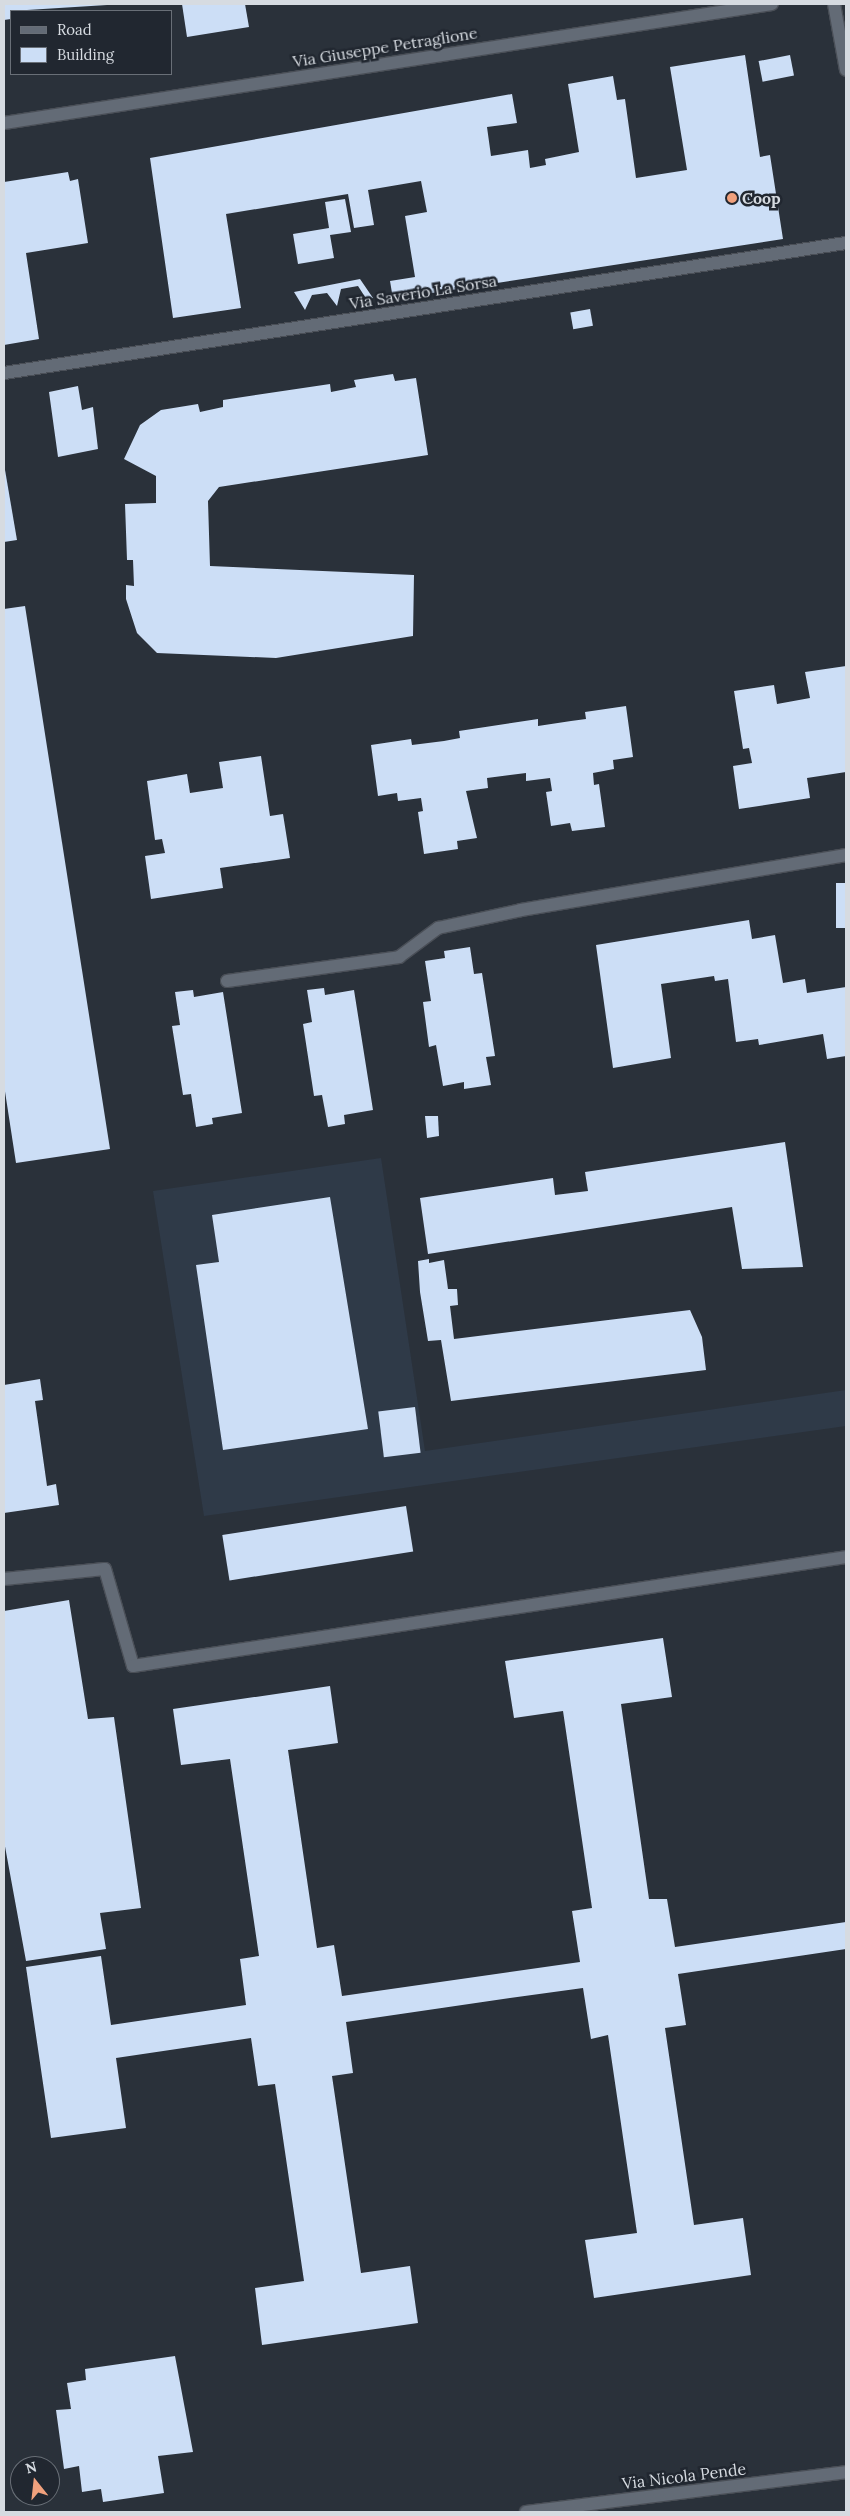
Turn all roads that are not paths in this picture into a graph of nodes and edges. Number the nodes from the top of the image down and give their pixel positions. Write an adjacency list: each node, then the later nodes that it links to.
1 (772, 4): 4 (street, Via Giuseppe Petraglione)
2 (834, 4): 3 (street)
3 (846, 70)
4 (4, 123)
5 (846, 243): 6 (street, Via Saverio La Sorsa)
6 (4, 373)
7 (846, 855): 8 (street)
8 (227, 981)
9 (846, 1557): 10 (street)
10 (4, 1579)
11 (846, 2472): 12 (street, Via Nicola Pende)
12 (526, 2512)

